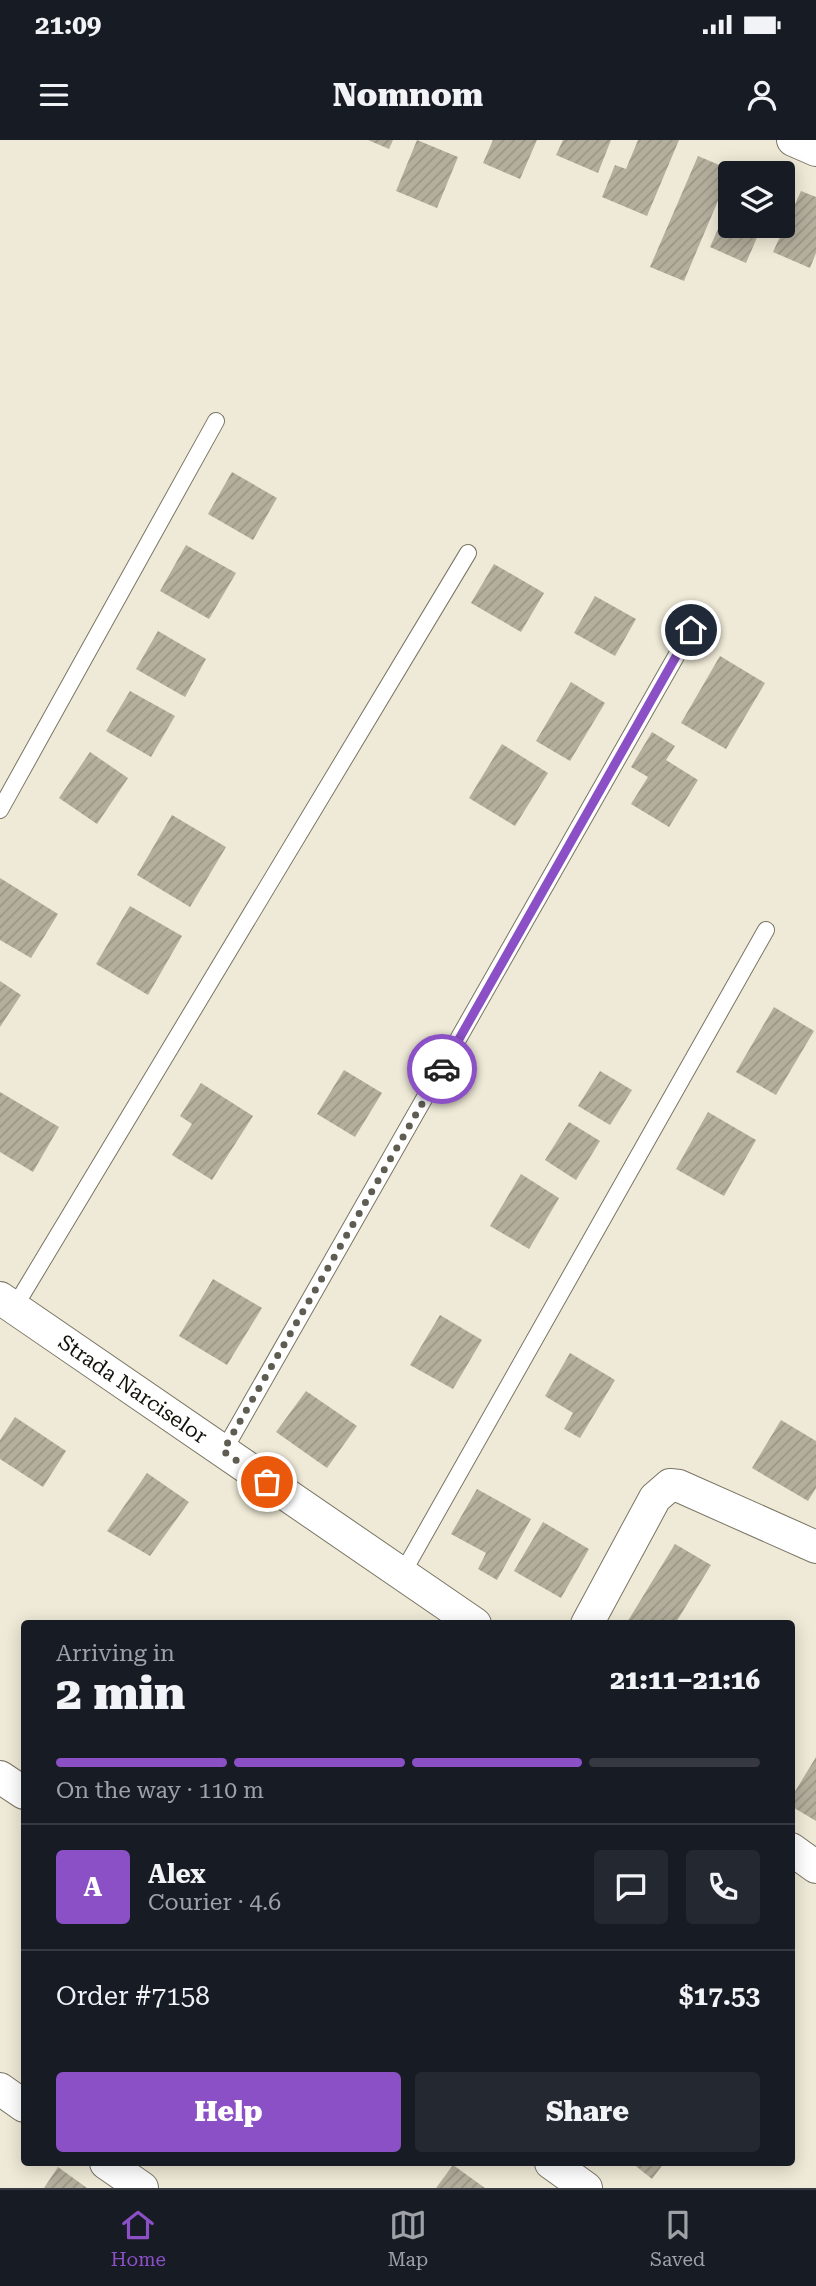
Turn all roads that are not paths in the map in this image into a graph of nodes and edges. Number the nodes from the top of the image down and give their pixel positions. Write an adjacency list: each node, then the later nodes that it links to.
1 (793, 140): 2 (street)
2 (816, 150)
3 (216, 421): 6 (lane)
4 (468, 552): 8 (lane)
5 (691, 630): 9 (lane)
6 (0, 810)
7 (766, 930): 11 (lane)
8 (7, 1303): 9 (street, Strada Narciselor)
9 (223, 1451): 11 (street, Strada Narciselor)
10 (816, 1547): 13 (street)
11 (402, 1574): 12 (street, Strada Narciselor)
12 (468, 1620)
13 (589, 1620)
14 (0, 1777): 15 (street)
15 (21, 1791)
16 (795, 1852): 17 (street)
17 (816, 1867)
18 (0, 2089): 19 (street)
19 (21, 2104)
20 (110, 2166): 22 (street)
21 (555, 2166): 23 (street)
22 (142, 2188)
23 (586, 2188)

